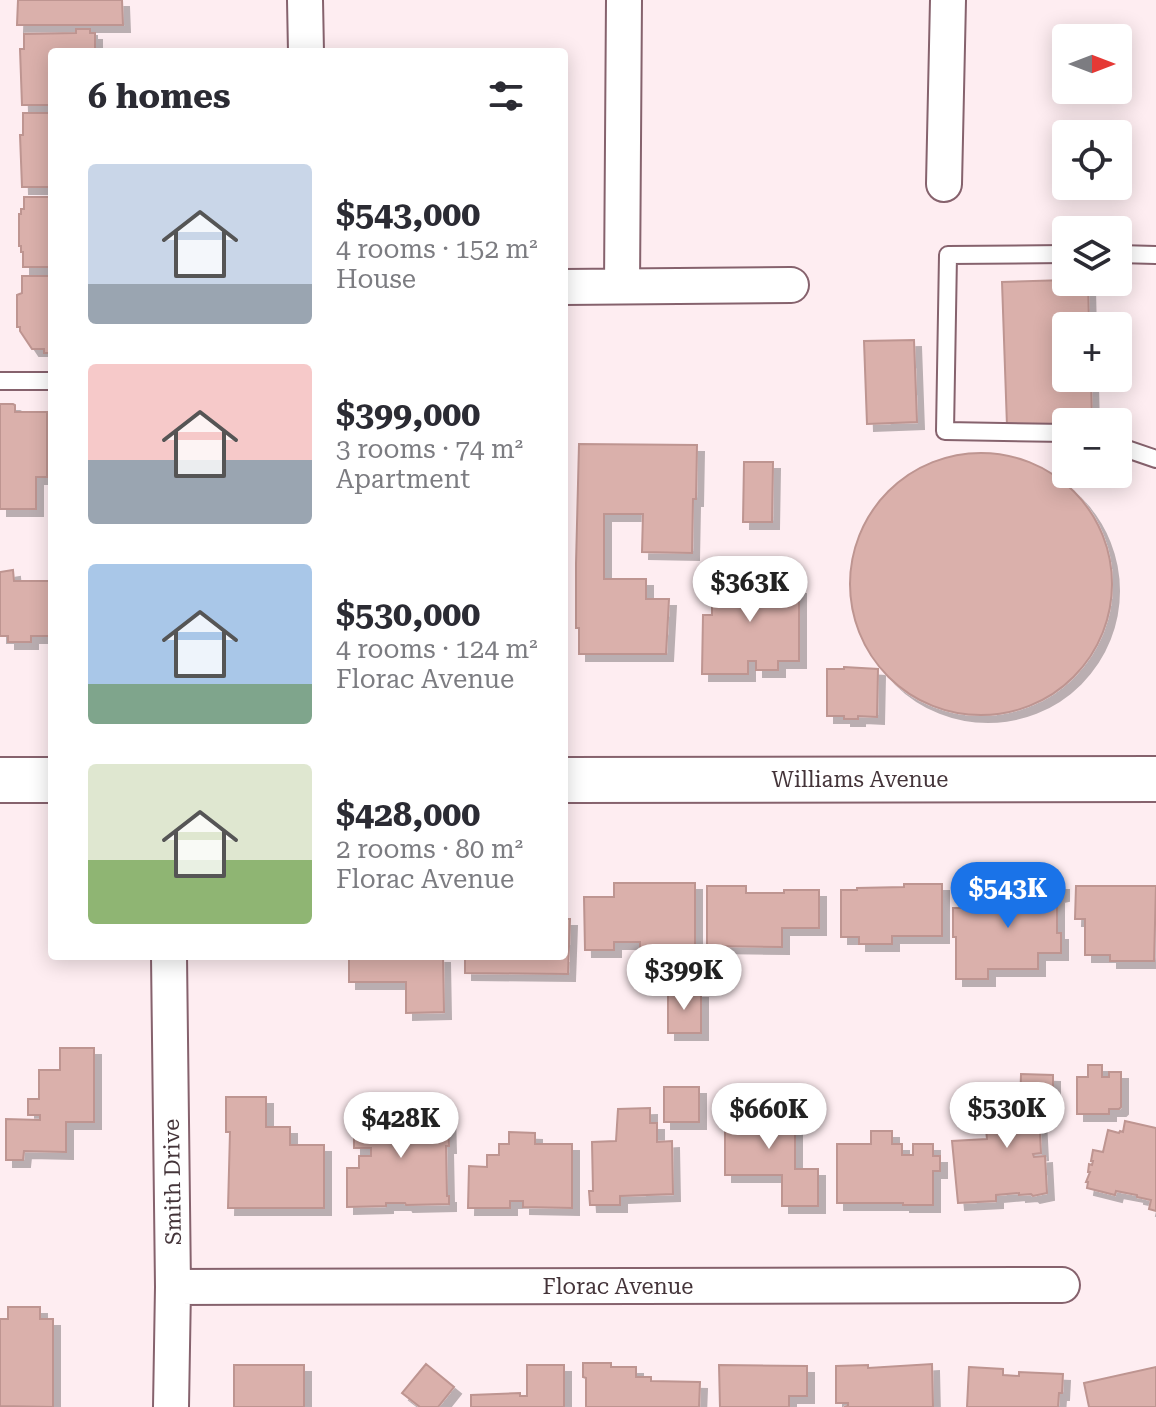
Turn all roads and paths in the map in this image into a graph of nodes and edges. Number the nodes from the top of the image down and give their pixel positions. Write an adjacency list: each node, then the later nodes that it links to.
1 (305, 0): 4 (street)
2 (624, 0): 10 (street)
3 (948, 0): 5 (street)
4 (306, 48)
5 (944, 184)
6 (1052, 254): 14 (lane)
7 (1132, 254): 8 (lane)
8 (1156, 255)
9 (791, 285): 10 (street)
10 (622, 286): 11 (street)
11 (568, 287)
12 (0, 381): 13 (lane)
13 (48, 381)
14 (1052, 433)
15 (1132, 451): 16 (lane)
16 (1156, 459)
17 (1156, 779): 20 (street, Williams Avenue)
18 (0, 780): 19 (street)
19 (48, 780)
20 (568, 780)
21 (169, 960): 23 (street, Smith Drive)
22 (1062, 1285): 23 (street, Florac Avenue)
23 (173, 1287): 24 (street, Smith Drive)
24 (171, 1407)

